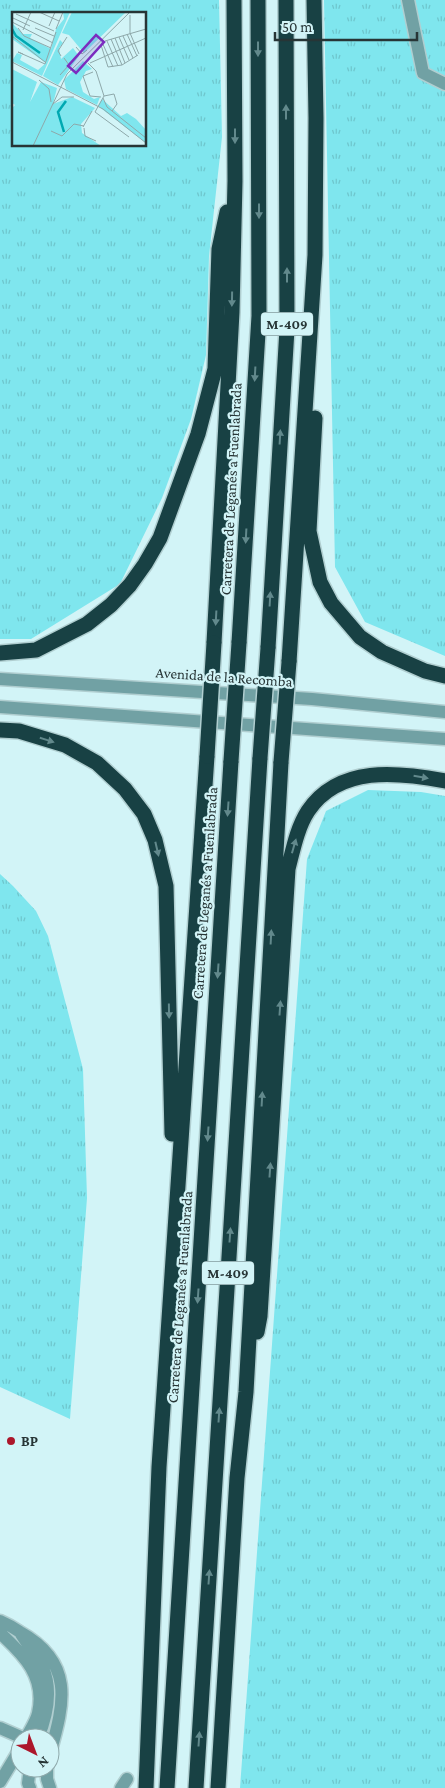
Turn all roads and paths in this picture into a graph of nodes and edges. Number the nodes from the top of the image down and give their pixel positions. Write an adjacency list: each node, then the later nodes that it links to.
1 (258, 0): 28 (highway, Carretera de Leganés a Fuenlabrada / M-409, one-way to 28, bridge)
2 (286, 0): 29 (highway, M-409, one-way to 2, bridge)
3 (314, 0): 8 (highway, M-409)
4 (408, 0): 6 (street)
5 (234, 2): 7 (highway, one-way to 7)
6 (445, 84)
7 (234, 181): 9 (highway); 17 (highway, one-way to 17, bridge)
8 (315, 255): 10 (highway, M-409); 18 (highway, M-409, one-way to 8, bridge)
9 (0, 653)
10 (445, 676)
11 (0, 679): 13 (street, Avenida de la Recomba)
12 (0, 707): 15 (street)
13 (445, 712)
14 (0, 730): 17 (highway, one-way to 17)
15 (445, 739)
16 (445, 781): 18 (highway, M-409, one-way to 16)
17 (174, 1226): 27 (highway)
18 (246, 1392): 30 (highway, M-409)
19 (0, 1621): 20 (street)
20 (19, 1631): 23 (street); 24 (street)
21 (0, 1633): 22 (street)
22 (30, 1728)
23 (42, 1728)
24 (57, 1728)
25 (10, 1766): 26 (street)
26 (0, 1782)
27 (146, 1788)
28 (167, 1788)
29 (196, 1788)
30 (218, 1788)

